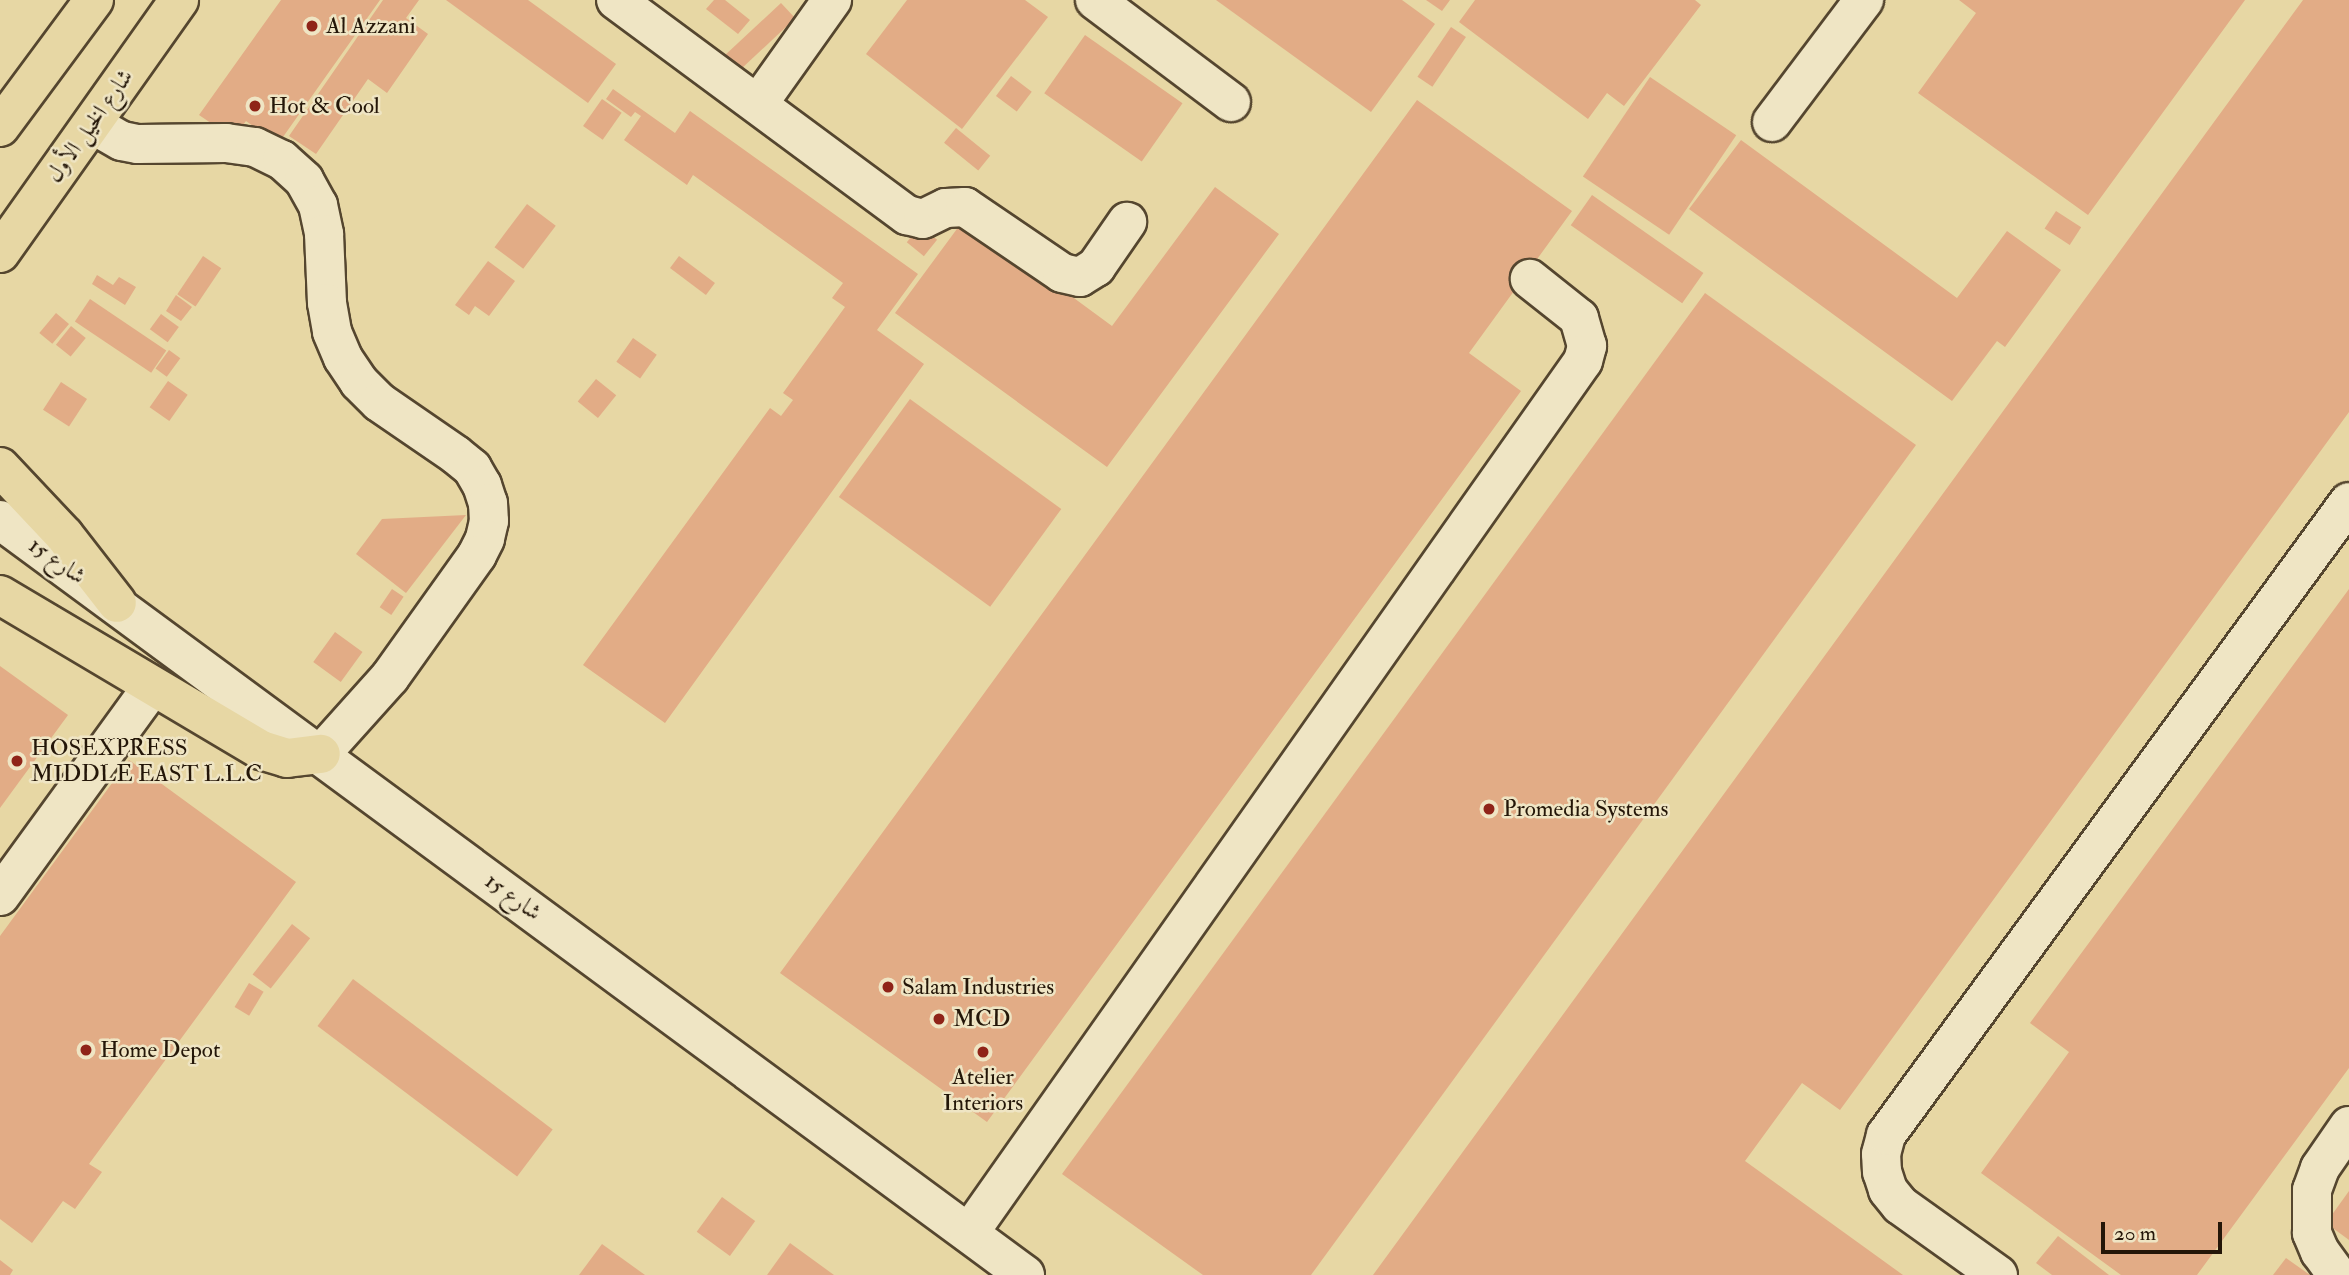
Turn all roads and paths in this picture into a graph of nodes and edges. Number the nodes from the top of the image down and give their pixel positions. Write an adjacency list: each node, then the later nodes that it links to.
1 (94, 0): 11 (main road)
2 (179, 0): 10 (main road, شارع الخيل الأول)
3 (616, 0): 8 (lane)
4 (832, 0): 8 (lane)
5 (1095, 0): 7 (lane)
6 (1864, 0): 9 (lane)
7 (1231, 102)
8 (758, 104): 12 (lane)
9 (1772, 122)
10 (92, 124): 13 (main road, شارع الخيل الأول); 21 (lane)
11 (0, 127)
12 (1127, 222)
13 (0, 253)
14 (1530, 279): 24 (lane)
15 (0, 467): 19 (main road)
16 (2349, 502): 26 (lane)
17 (0, 520): 19 (lane, شارع 15)
18 (0, 596): 20 (main road)
19 (117, 603): 21 (lane, شارع 15)
20 (152, 687): 21 (main road); 22 (lane)
21 (321, 754): 24 (lane, شارع 15)
22 (0, 897)
23 (2349, 1126): 27 (lane)
24 (969, 1234): 25 (lane, شارع 15)
25 (1025, 1275)
26 (1998, 1275)
27 (2337, 1275)

